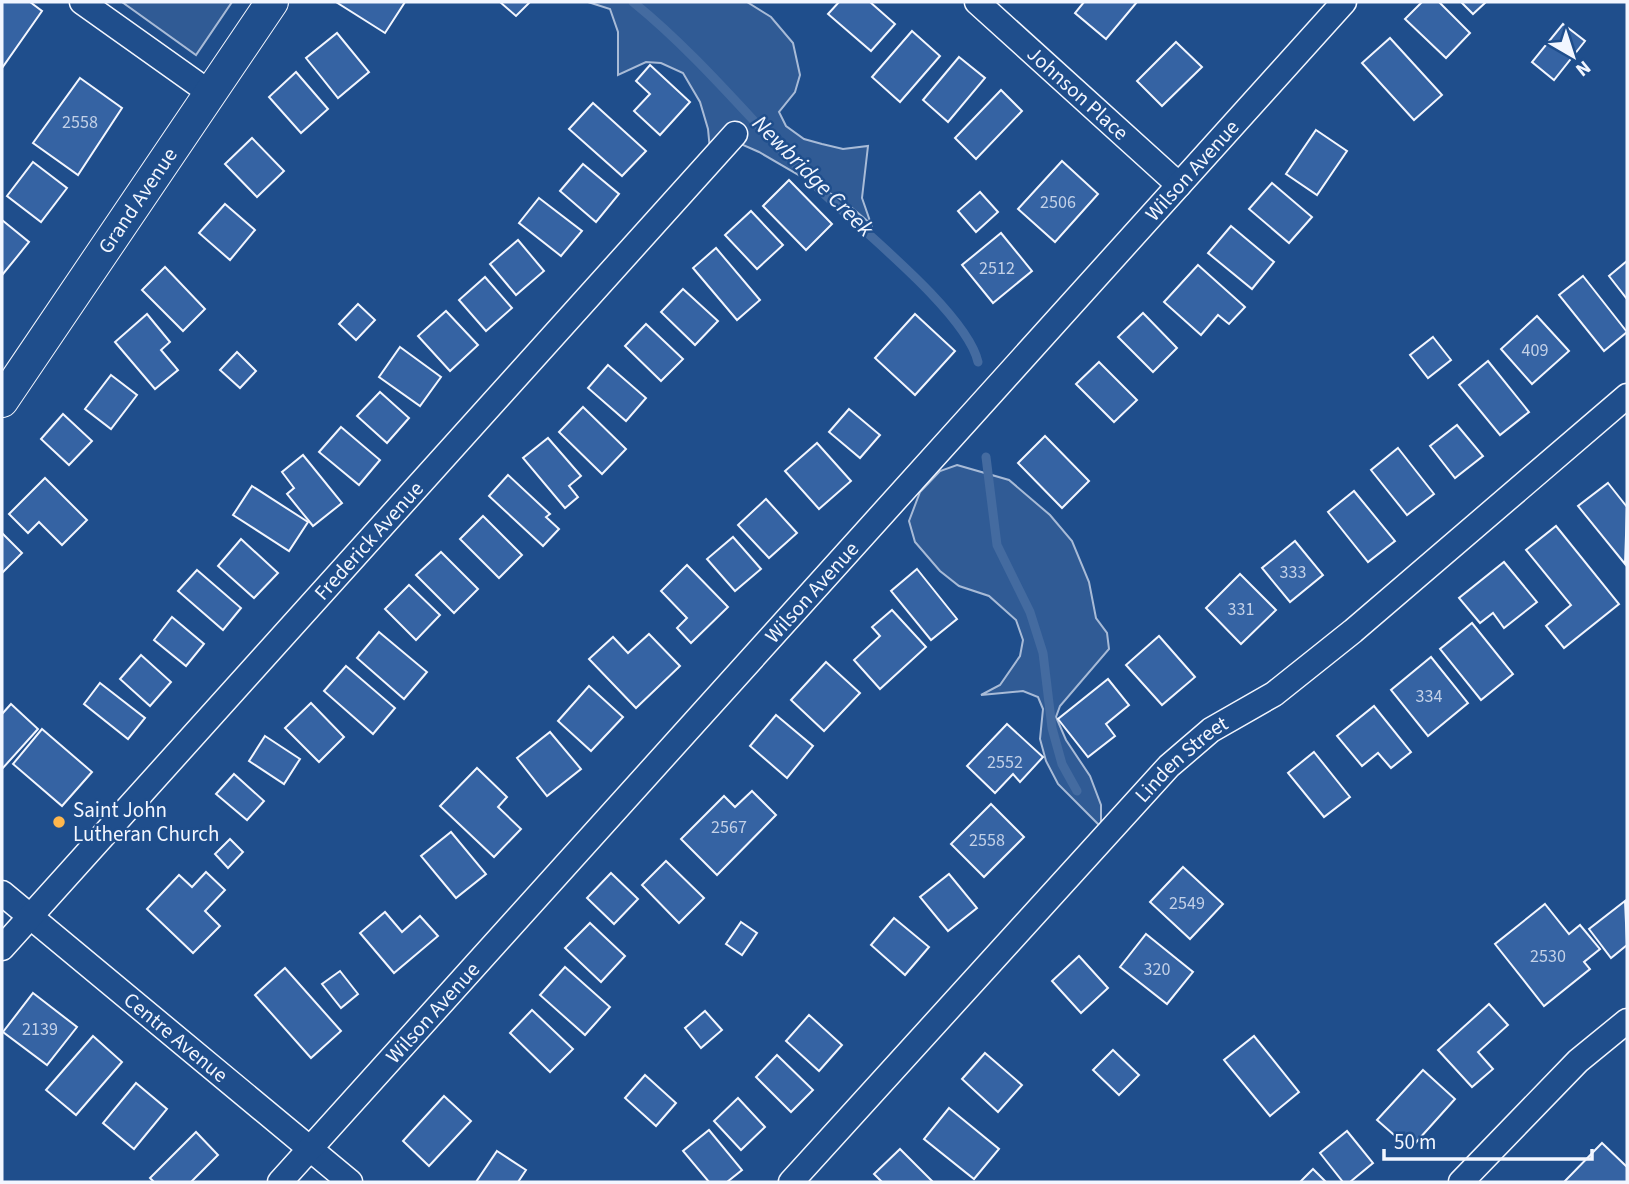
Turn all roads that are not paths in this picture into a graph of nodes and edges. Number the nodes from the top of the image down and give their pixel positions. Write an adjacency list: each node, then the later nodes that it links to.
1 (82, 2): 5 (street)
2 (272, 2): 5 (street, Grand Avenue)
3 (977, 2): 7 (street, Johnson Place)
4 (1344, 2): 7 (street, Wilson Avenue)
5 (209, 93): 9 (street, Grand Avenue)
6 (735, 134): 11 (street, Frederick Avenue)
7 (1179, 185): 14 (street, Wilson Avenue)
8 (1627, 396): 17 (street, Linden Street)
9 (2, 401)
10 (2, 893): 11 (street, Centre Avenue)
11 (30, 916): 12 (street, Frederick Avenue); 14 (street, Centre Avenue)
12 (2, 948)
13 (1627, 1021): 18 (street)
14 (310, 1149): 15 (street, Wilson Avenue); 16 (street, Centre Avenue)
15 (280, 1182)
16 (350, 1182)
17 (791, 1182)
18 (1461, 1182)

